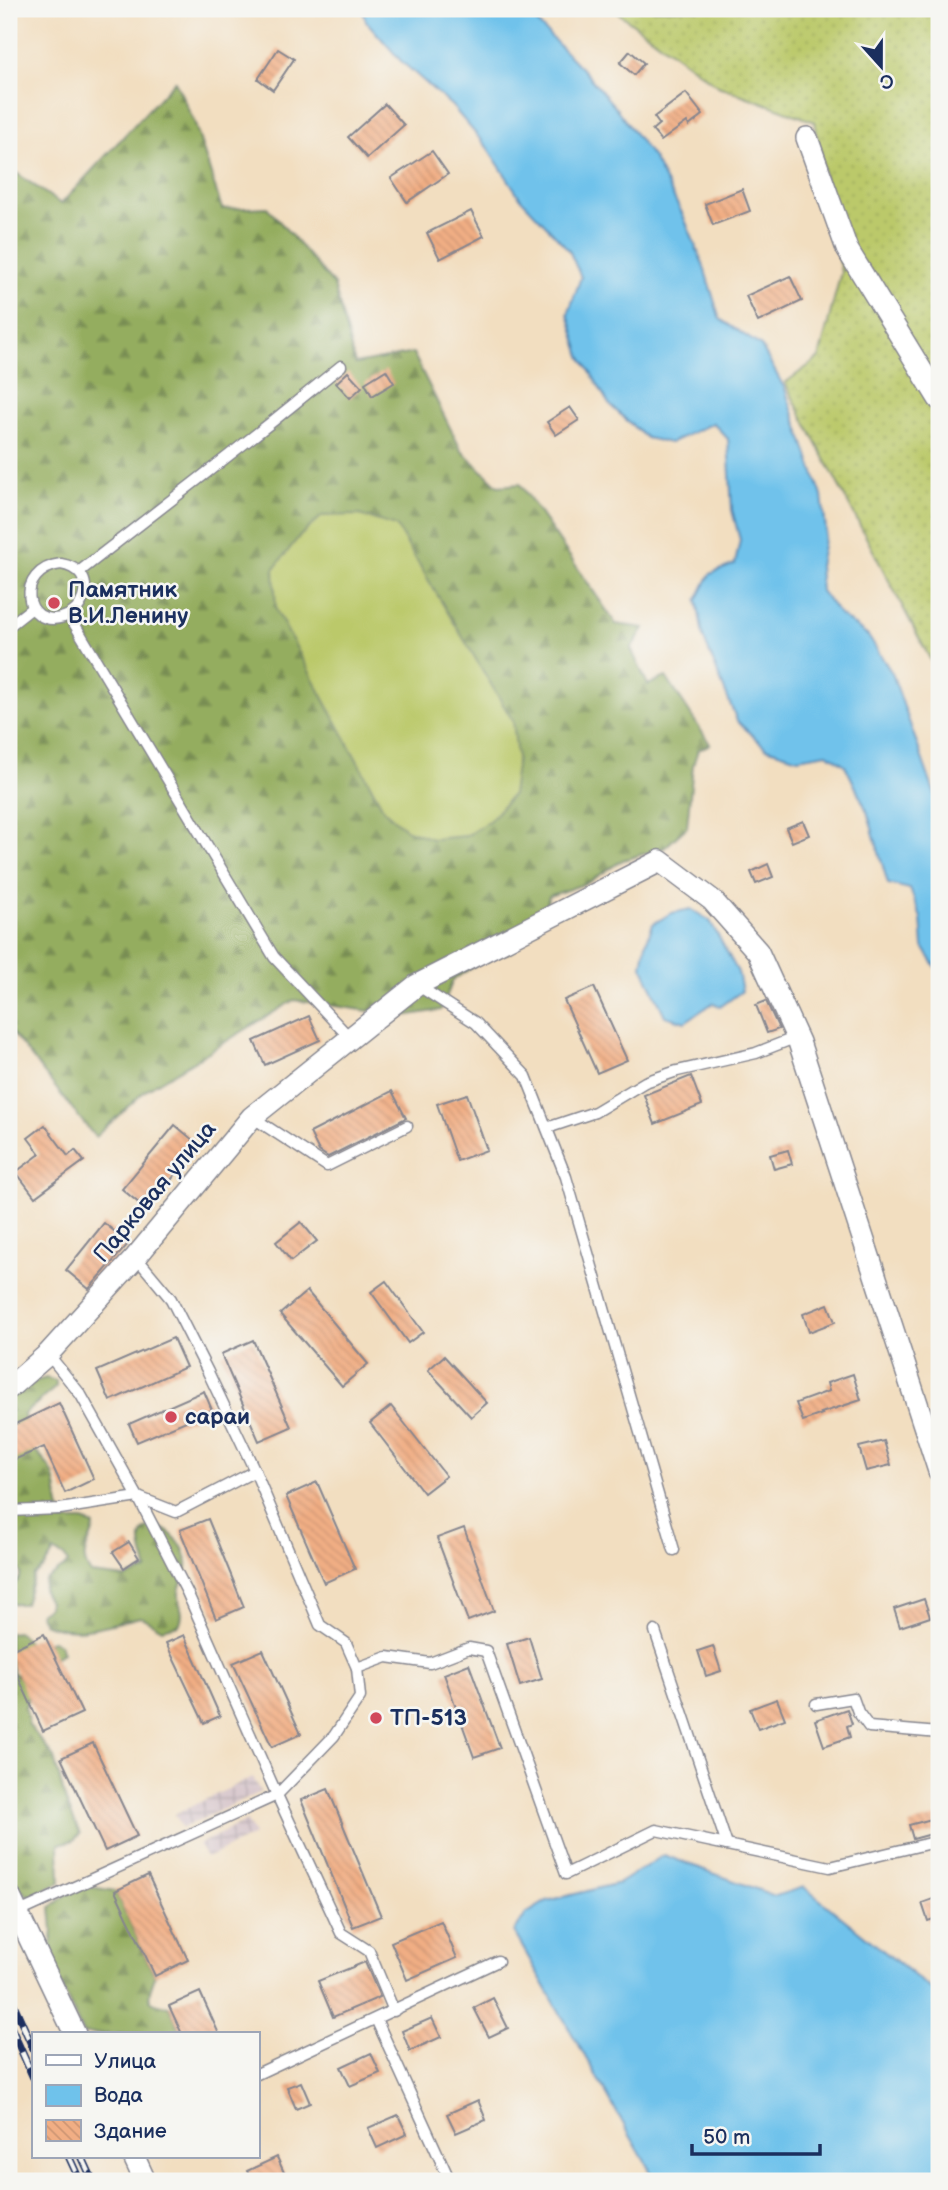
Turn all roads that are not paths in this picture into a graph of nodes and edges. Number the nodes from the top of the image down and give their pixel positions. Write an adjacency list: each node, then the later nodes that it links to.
1 (807, 138): 3 (street)
2 (341, 366): 4 (lane)
3 (939, 399)
4 (80, 571): 5 (lane); 6 (lane)
5 (32, 608): 6 (lane); 7 (lane)
6 (69, 615): 10 (lane)
7 (9, 626)
8 (417, 985): 9 (street, Парковая улица); 10 (street, Парковая улица); 13 (lane)
9 (797, 1037): 13 (lane); 18 (street)
10 (350, 1038): 11 (street, Парковая улица)
11 (252, 1117): 12 (lane); 14 (street, Парковая улица)
12 (407, 1126)
13 (547, 1128): 21 (lane)
14 (136, 1257): 15 (street, Парковая улица); 17 (lane)
15 (48, 1354): 16 (street, Парковая улица); 19 (lane)
16 (9, 1388)
17 (256, 1471): 19 (lane); 23 (lane)
18 (939, 1471)
19 (138, 1497): 20 (lane); 26 (lane)
20 (9, 1511)
21 (674, 1550)
22 (655, 1631): 28 (lane)
23 (357, 1668): 26 (lane); 28 (lane)
24 (816, 1704): 25 (lane)
25 (939, 1733)
26 (277, 1796): 29 (lane); 31 (lane)
27 (939, 1841): 28 (lane)
28 (727, 1845)
29 (13, 1904): 33 (street)
30 (498, 1961): 31 (lane)
31 (394, 2011): 32 (lane)
32 (376, 2019): 34 (lane); 37 (lane)
33 (74, 2032)
34 (259, 2073)
35 (134, 2158): 36 (street)
36 (145, 2181)
37 (450, 2181)

